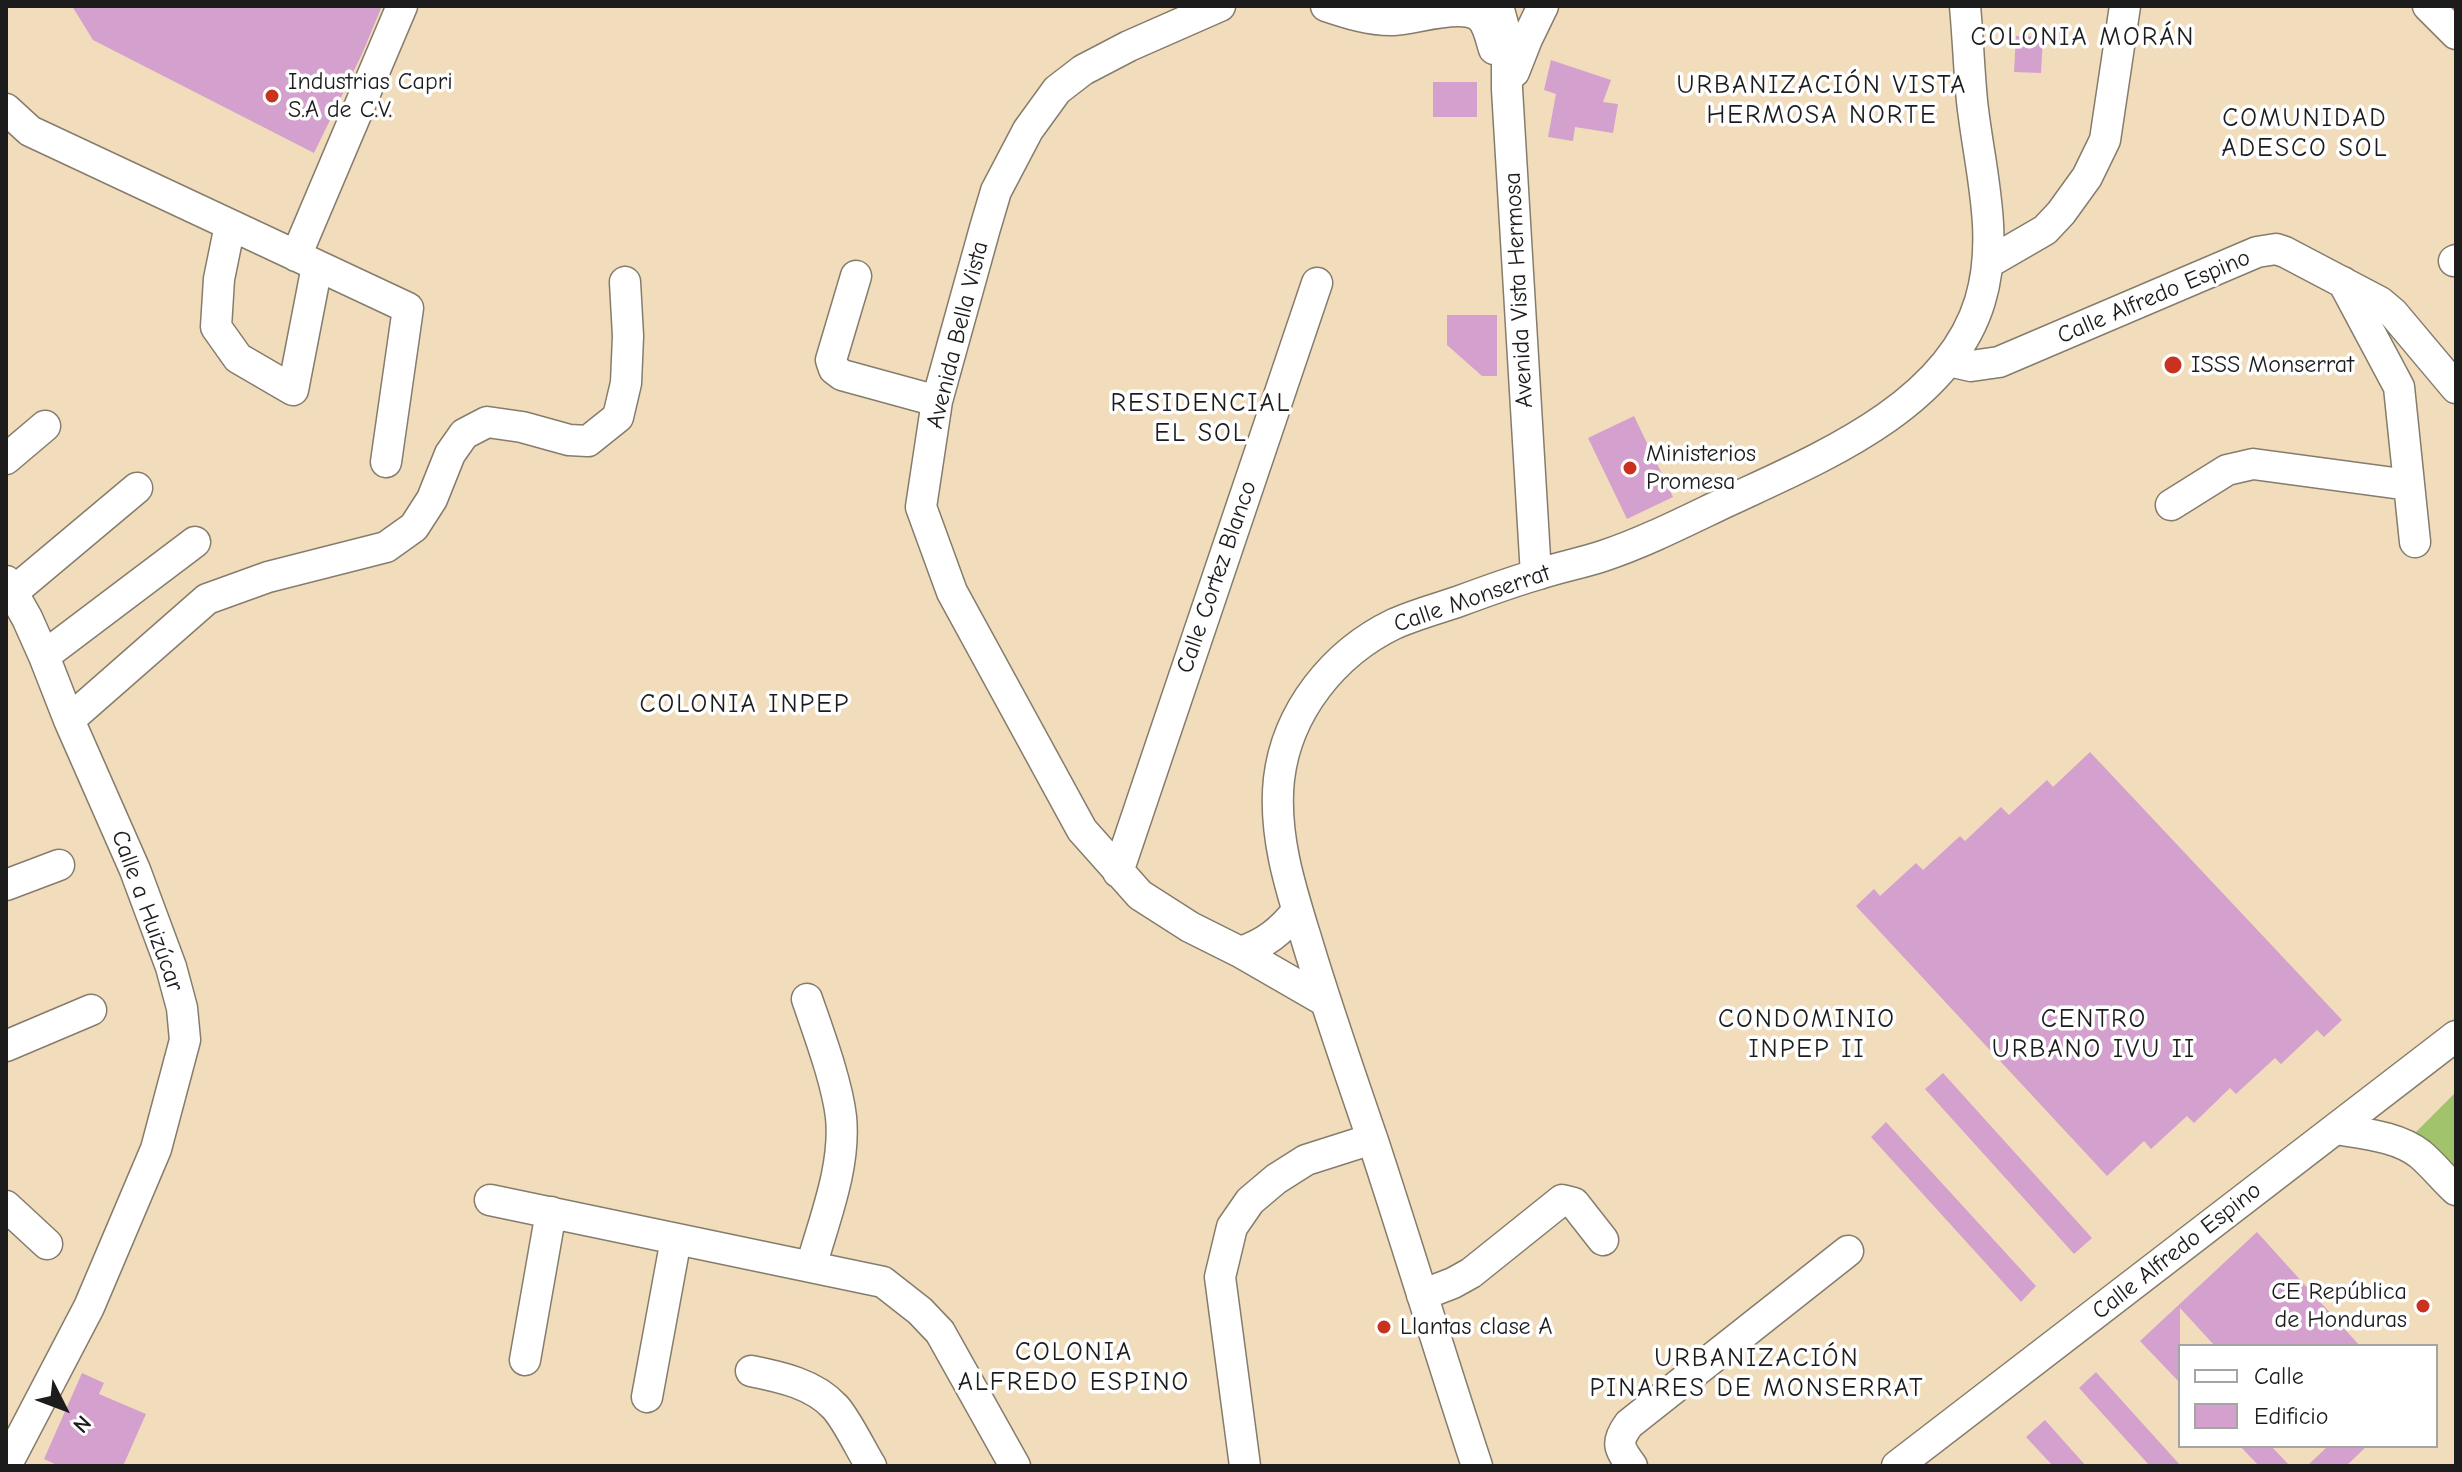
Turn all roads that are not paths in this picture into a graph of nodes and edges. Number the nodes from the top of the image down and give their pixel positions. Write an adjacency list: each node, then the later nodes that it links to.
1 (402, 6): 14 (street)
2 (1220, 6): 22 (street, Avenida Bella Vista)
3 (1326, 6): 9 (street)
4 (1498, 6): 11 (street, Avenida Vista Hermosa)
5 (1543, 6): 11 (street)
6 (1965, 6): 15 (street, Calle Monserrat)
7 (2125, 6): 15 (street)
8 (2428, 6): 10 (street)
9 (1459, 7): 11 (street)
10 (2456, 34)
11 (1507, 89): 31 (street, Avenida Vista Hermosa)
12 (6, 109): 13 (street)
13 (230, 225): 14 (street); 14 (street)
14 (306, 261): 25 (street)
15 (1988, 263): 20 (street, Calle Monserrat)
16 (856, 276): 22 (street)
17 (625, 282): 34 (street)
18 (2343, 282): 20 (street, Calle Alfredo Espino); 21 (street, Calle Alfredo Espino); 26 (street)
19 (1317, 283): 36 (street, Calle Cortez Blanco)
20 (1949, 361): 31 (street, Calle Monserrat)
21 (2456, 388)
22 (937, 401): 36 (street, Avenida Bella Vista)
23 (45, 426): 24 (street)
24 (6, 459)
25 (386, 462)
26 (2409, 485): 28 (street); 30 (street)
27 (137, 488): 32 (street)
28 (2171, 505)
29 (195, 542): 33 (street)
30 (2415, 542)
31 (1536, 575): 38 (street, Calle Monserrat)
32 (9, 587): 33 (street, Calle a Huizúcar)
33 (44, 656): 34 (street, Calle a Huizúcar)
34 (69, 720): 60 (street, Calle a Huizúcar)
35 (59, 865): 37 (street)
36 (1118, 872): 39 (street, Avenida Bella Vista)
37 (6, 885)
38 (1297, 911): 39 (street); 41 (street, Calle Monserrat)
39 (1240, 952): 41 (street, Avenida Bella Vista)
40 (807, 999): 55 (street)
41 (1325, 1001): 46 (street, Calle Monserrat)
42 (91, 1010): 44 (street)
43 (2456, 1036): 45 (street, Calle Alfredo Espino)
44 (6, 1046)
45 (2336, 1129): 47 (street); 66 (street, Calle Alfredo Espino)
46 (1372, 1139): 56 (street, Calle Monserrat); 63 (street)
47 (2456, 1190)
48 (490, 1200): 50 (street)
49 (6, 1206): 53 (street)
50 (551, 1212): 51 (street); 57 (street)
51 (676, 1239): 55 (street); 59 (street)
52 (1603, 1240): 56 (street)
53 (47, 1244)
54 (1848, 1251): 65 (street)
55 (811, 1267): 62 (street)
56 (1422, 1295): 64 (street, Calle Monserrat)
57 (525, 1360)
58 (751, 1371): 61 (street)
59 (647, 1397)
60 (6, 1466)
61 (871, 1466)
62 (1015, 1466)
63 (1245, 1466)
64 (1477, 1466)
65 (1632, 1466)
66 (1897, 1466)

